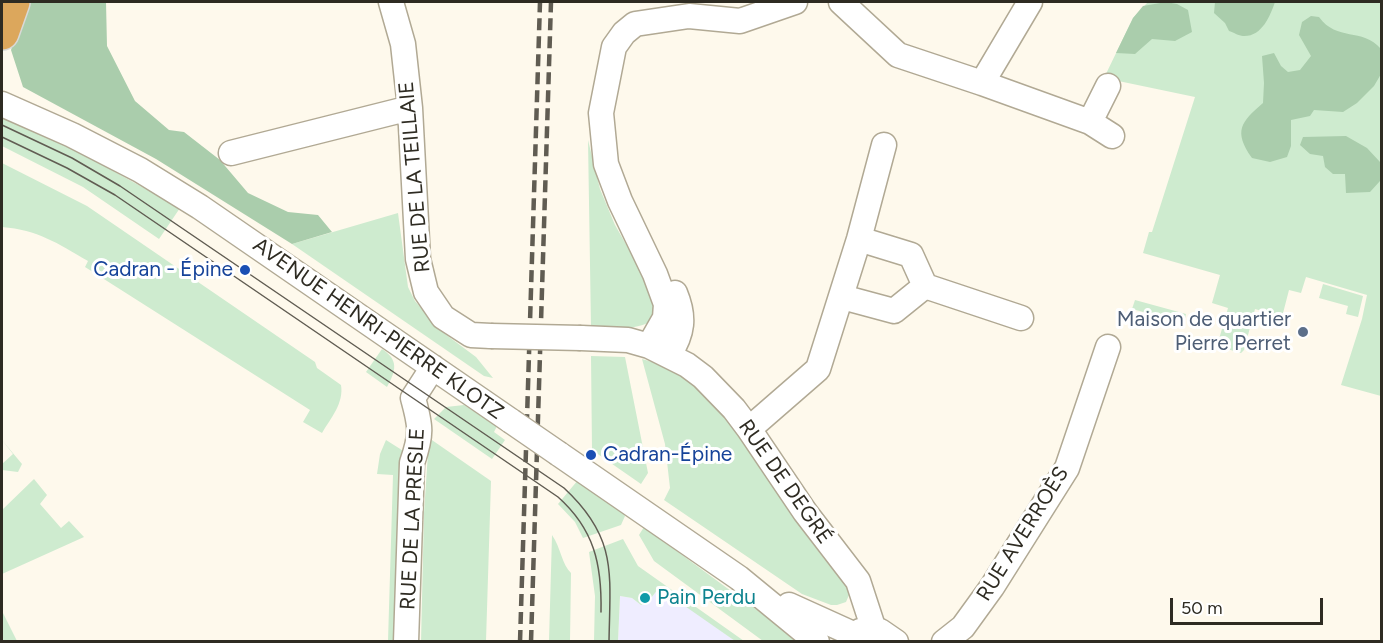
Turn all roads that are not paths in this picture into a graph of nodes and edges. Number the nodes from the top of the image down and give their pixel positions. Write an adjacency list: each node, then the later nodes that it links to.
1 (13, 2): 6 (highway)
2 (391, 2): 10 (street, RUE DE LA TEILLAIE)
3 (795, 2): 16 (street)
4 (841, 2): 7 (street)
5 (1030, 2): 7 (street)
6 (2, 33)
7 (982, 83): 11 (street)
8 (1108, 86): 11 (street)
9 (2, 104): 22 (street, AVENUE HENRI-PIERRE KLOTZ)
10 (410, 108): 14 (street); 21 (street, RUE DE LA TEILLAIE, bridge)
11 (1090, 122): 12 (street)
12 (1112, 136)
13 (884, 145): 15 (street)
14 (231, 153)
15 (859, 239): 17 (street); 18 (street)
16 (642, 248): 21 (street); 21 (street)
17 (925, 286): 18 (street); 19 (street)
18 (842, 297): 23 (street)
19 (1021, 318)
20 (1108, 347): 29 (street, RUE AVERROÈS)
21 (659, 351): 23 (street, RUE DE DEGRÉ)
22 (433, 368): 24 (street, AVENUE HENRI-PIERRE KLOTZ, bridge); 26 (street, RUE DE LA PRESLE)
23 (749, 429): 25 (street, RUE DE DEGRÉ)
24 (739, 578): 25 (street, AVENUE HENRI-PIERRE KLOTZ); 27 (street, AVENUE HENRI-PIERRE KLOTZ)
25 (857, 635): 28 (street, AVENUE HENRI-PIERRE KLOTZ)
26 (406, 642)
27 (817, 642)
28 (896, 642)
29 (944, 642)

